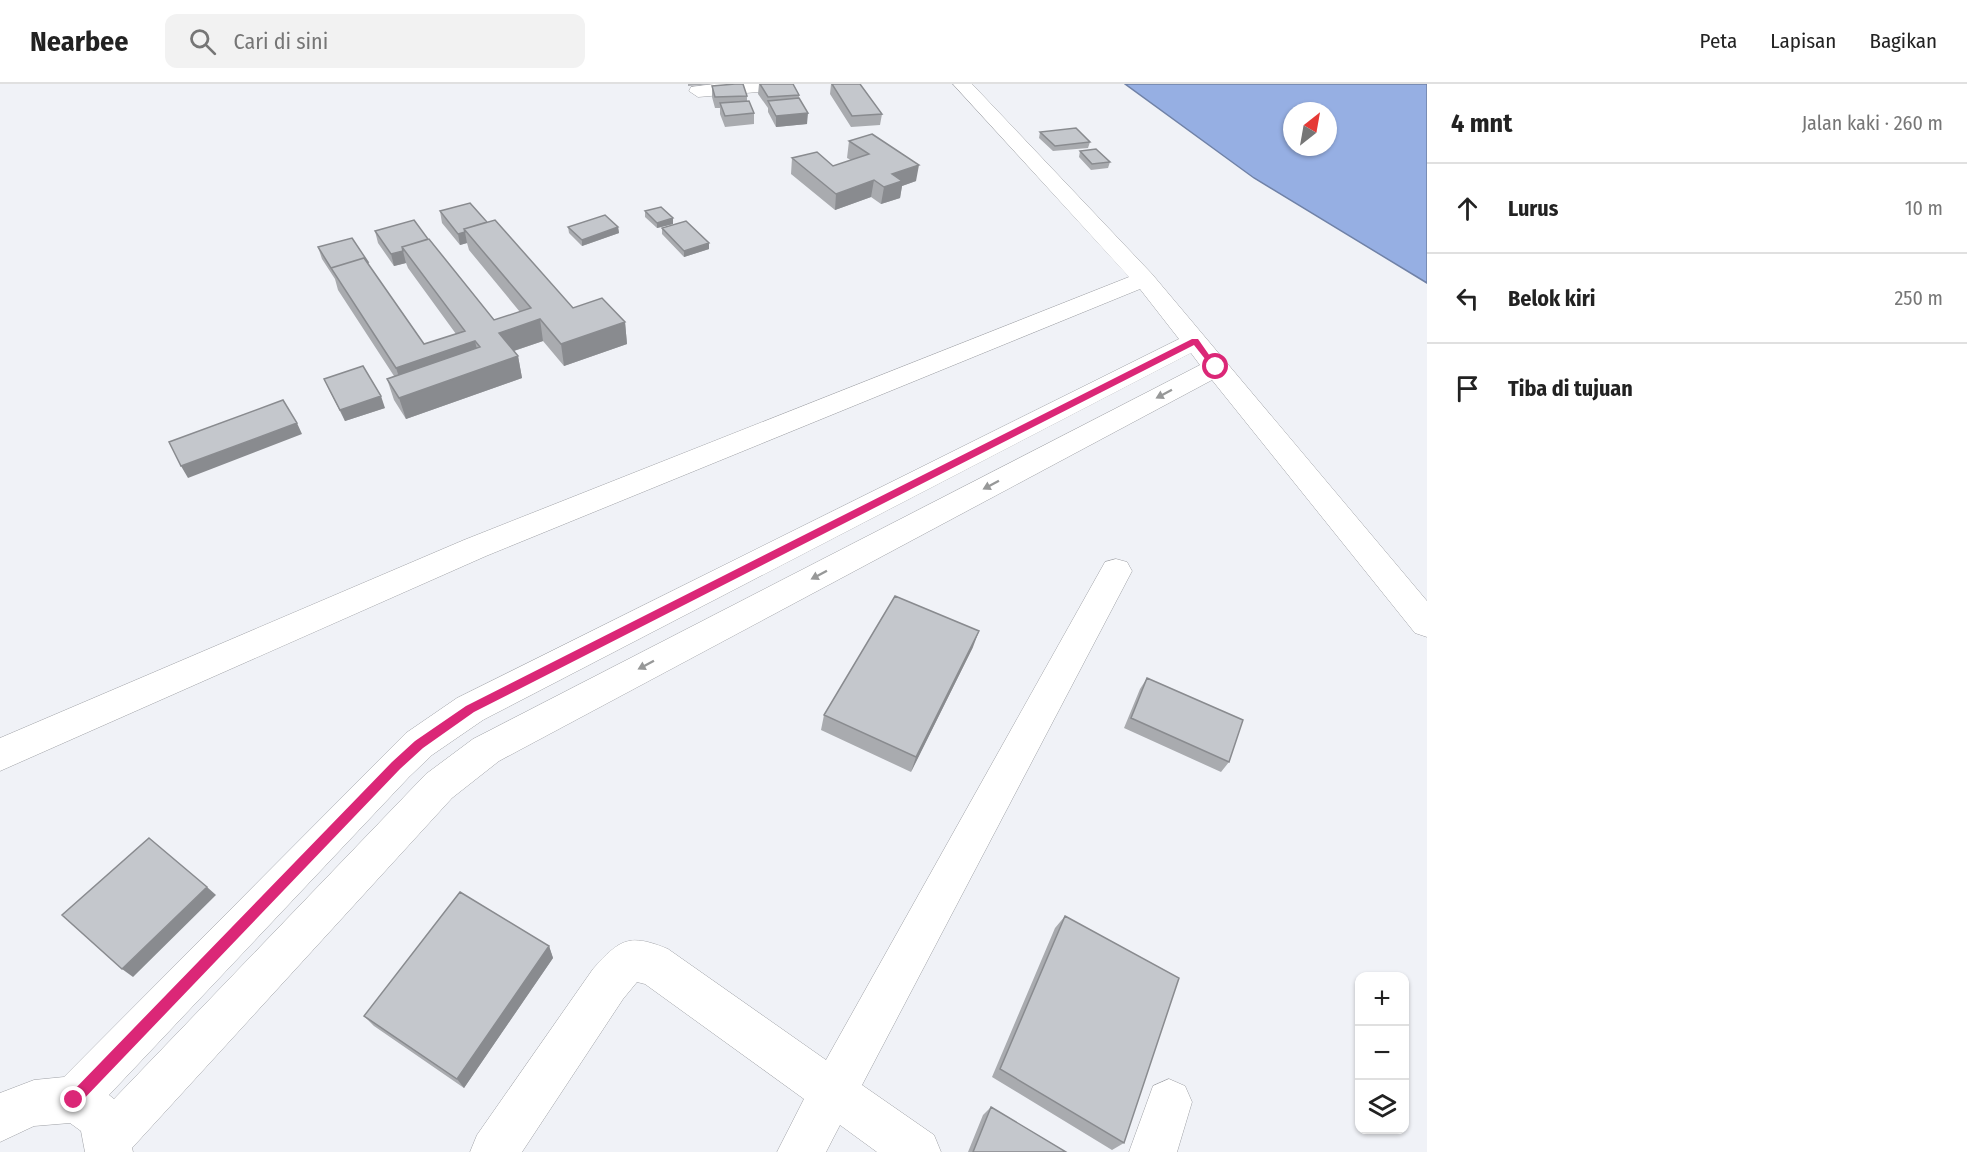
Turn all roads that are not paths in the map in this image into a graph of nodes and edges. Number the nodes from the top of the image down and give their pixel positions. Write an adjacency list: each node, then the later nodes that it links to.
1 (782, 84): 3 (street)
2 (962, 84): 4 (street)
3 (698, 91)
4 (1144, 279): 5 (street); 8 (street)
5 (1206, 354): 7 (street); 10 (street); 13 (street, one-way to 13)
6 (1116, 571): 9 (street)
7 (1427, 624)
8 (0, 755)
9 (833, 1092): 14 (street); 15 (street); 16 (street)
10 (74, 1100): 12 (street); 13 (street)
11 (1169, 1102): 17 (street)
12 (0, 1119)
13 (109, 1145)
14 (494, 1152)
15 (801, 1152)
16 (917, 1152)
17 (1153, 1152)

